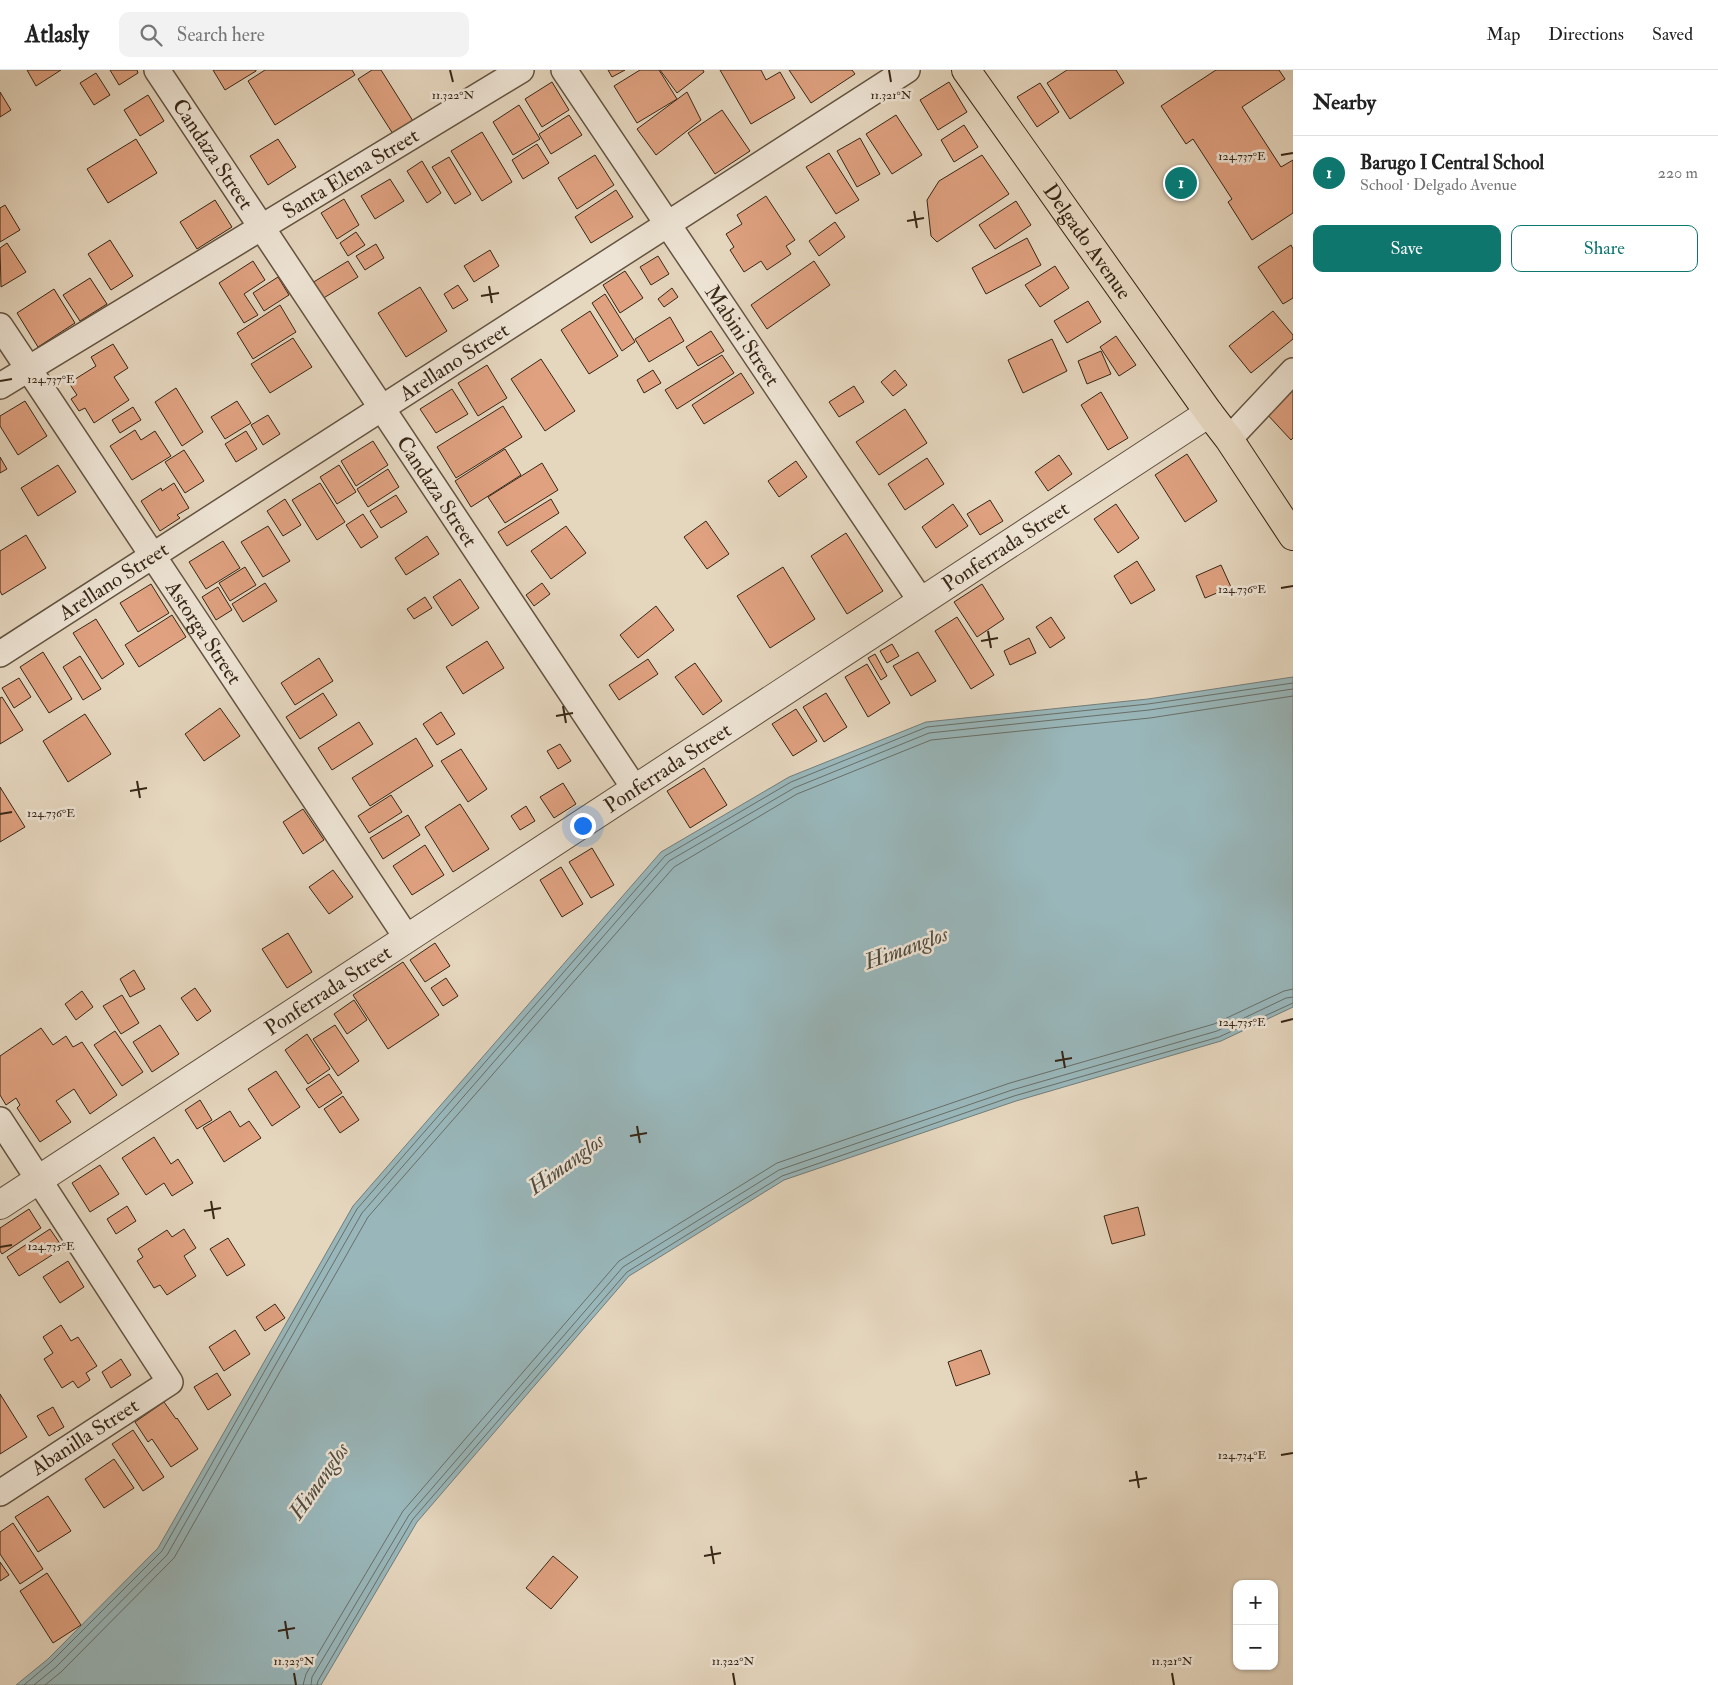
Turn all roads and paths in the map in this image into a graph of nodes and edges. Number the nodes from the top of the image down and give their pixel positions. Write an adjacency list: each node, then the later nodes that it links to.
1 (157, 70): 7 (street, Candaza Street)
2 (521, 70): 7 (street, Santa Elena Street)
3 (564, 70): 6 (street, Mabini Street)
4 (907, 70): 6 (street, Arellano Street)
5 (966, 70): 13 (main road, Delgado Avenue)
6 (668, 224): 12 (street, Arellano Street); 17 (street, Mabini Street)
7 (262, 227): 9 (street, Santa Elena Street); 12 (street, Candaza Street)
8 (0, 326): 9 (street, Astorga Street)
9 (28, 368): 11 (street, Santa Elena Street); 16 (street, Astorga Street)
10 (1293, 371): 14 (street)
11 (0, 386)
12 (382, 408): 16 (street, Arellano Street); 19 (street, Candaza Street)
13 (1209, 413): 14 (main road, Delgado Avenue); 17 (street, Ponferrada Street)
14 (1229, 439): 15 (main road, Delgado Avenue)
15 (1293, 536)
16 (153, 556): 18 (street, Arellano Street); 20 (street, Astorga Street)
17 (922, 601): 19 (street, Ponferrada Street)
18 (0, 654)
19 (635, 788): 20 (street, Ponferrada Street)
20 (407, 938): 22 (street, Ponferrada Street)
21 (0, 1120): 22 (street)
22 (39, 1180): 23 (street, Ponferrada Street); 24 (street, Abanilla Street)
23 (0, 1205)
24 (0, 1493)

